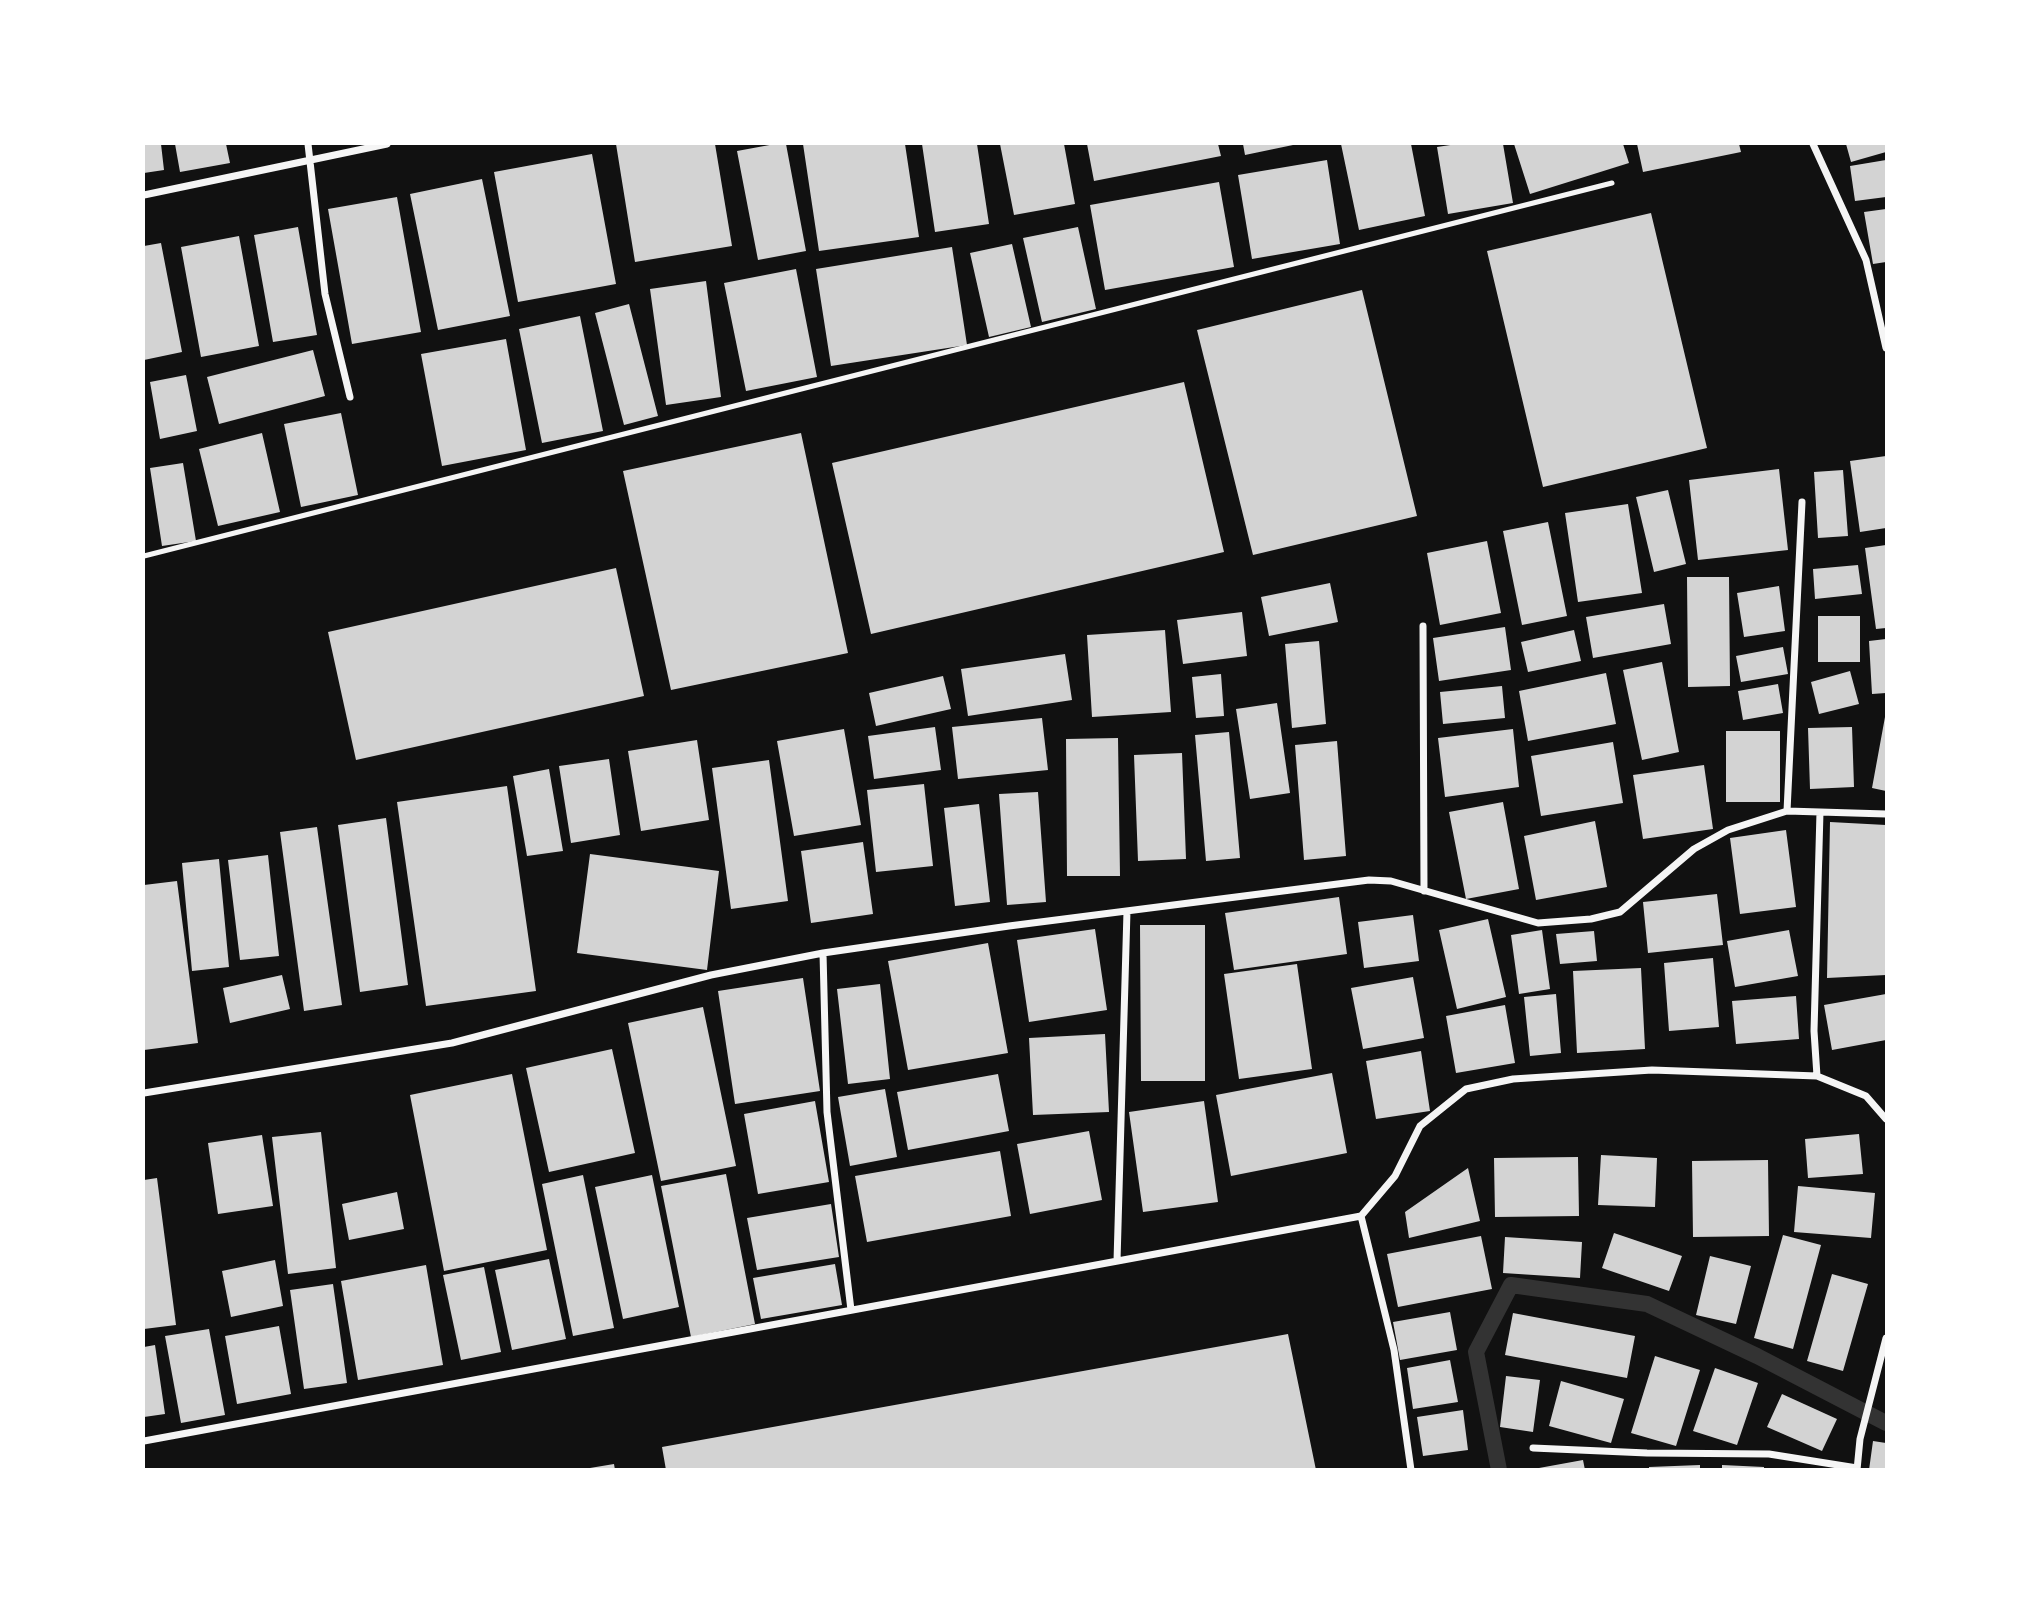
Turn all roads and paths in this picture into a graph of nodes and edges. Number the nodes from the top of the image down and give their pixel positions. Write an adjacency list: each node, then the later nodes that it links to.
1 (308, 144): 4 (street)
2 (387, 144): 4 (street)
3 (1813, 144): 7 (street)
4 (308, 161): 6 (street); 8 (street)
5 (1612, 183): 10 (lane)
6 (144, 195)
7 (1886, 348)
8 (349, 397)
9 (1802, 502): 12 (street)
10 (144, 555)
11 (1423, 626): 15 (street)
12 (1787, 811): 13 (street); 15 (street)
13 (1820, 812): 14 (street); 18 (street)
14 (1886, 814)
15 (1424, 891): 16 (street)
16 (1127, 911): 17 (street); 22 (street)
17 (823, 953): 19 (street); 23 (street)
18 (1817, 1076): 20 (street); 21 (street)
19 (144, 1093)
20 (1886, 1119)
21 (1361, 1216): 22 (street); 27 (street)
22 (1117, 1261): 23 (street)
23 (851, 1310): 25 (street)
24 (1886, 1338): 28 (street)
25 (144, 1441)
26 (1532, 1448): 28 (street)
27 (1411, 1469)
28 (1857, 1469)

